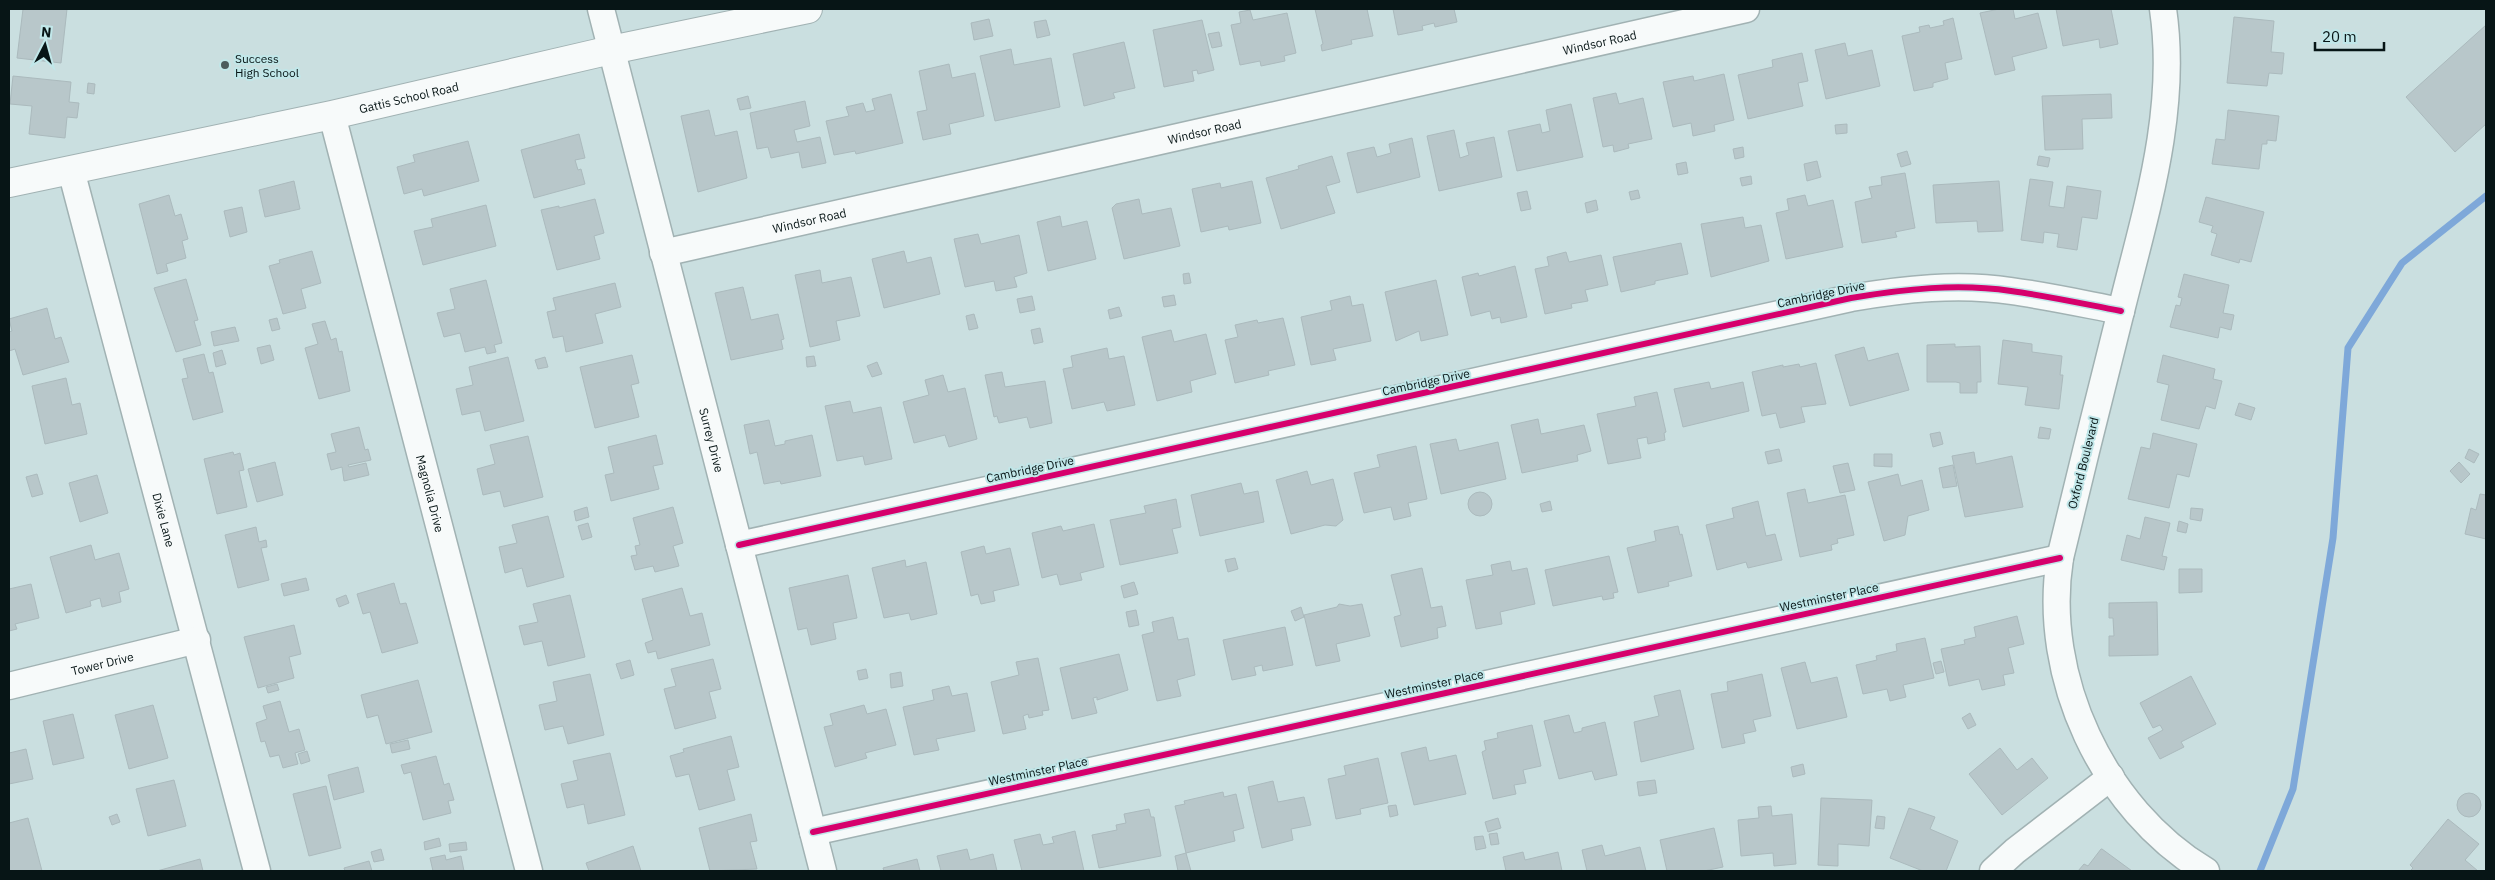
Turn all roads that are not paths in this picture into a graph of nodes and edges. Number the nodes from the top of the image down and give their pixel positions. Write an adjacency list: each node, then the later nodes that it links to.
1 (601, 9): 5 (street, Surrey Drive)
2 (808, 9): 5 (main road, Gattis School Road)
3 (1746, 9): 9 (street, Windsor Road)
4 (2163, 9): 10 (street, Oxford Boulevard)
5 (612, 50): 6 (main road, Gattis School Road); 9 (street, Surrey Drive)
6 (332, 115): 7 (main road, Gattis School Road); 18 (street, Magnolia Drive)
7 (71, 170): 8 (main road, Gattis School Road); 13 (street, Dixie Lane)
8 (9, 183)
9 (663, 253): 11 (street, Surrey Drive)
10 (2121, 311): 11 (street, Cambridge Drive); 12 (street, Oxford Boulevard)
11 (739, 545): 16 (street, Surrey Drive)
12 (2060, 558): 15 (street, Oxford Boulevard); 16 (street, Westminster Place)
13 (198, 640): 14 (street, Tower Drive); 17 (street, Dixie Lane)
14 (9, 686)
15 (2110, 777): 20 (street); 21 (street, Oxford Boulevard)
16 (813, 832): 19 (street, Surrey Drive)
17 (257, 871)
18 (528, 871)
19 (823, 871)
20 (1993, 871)
21 (2206, 871)

